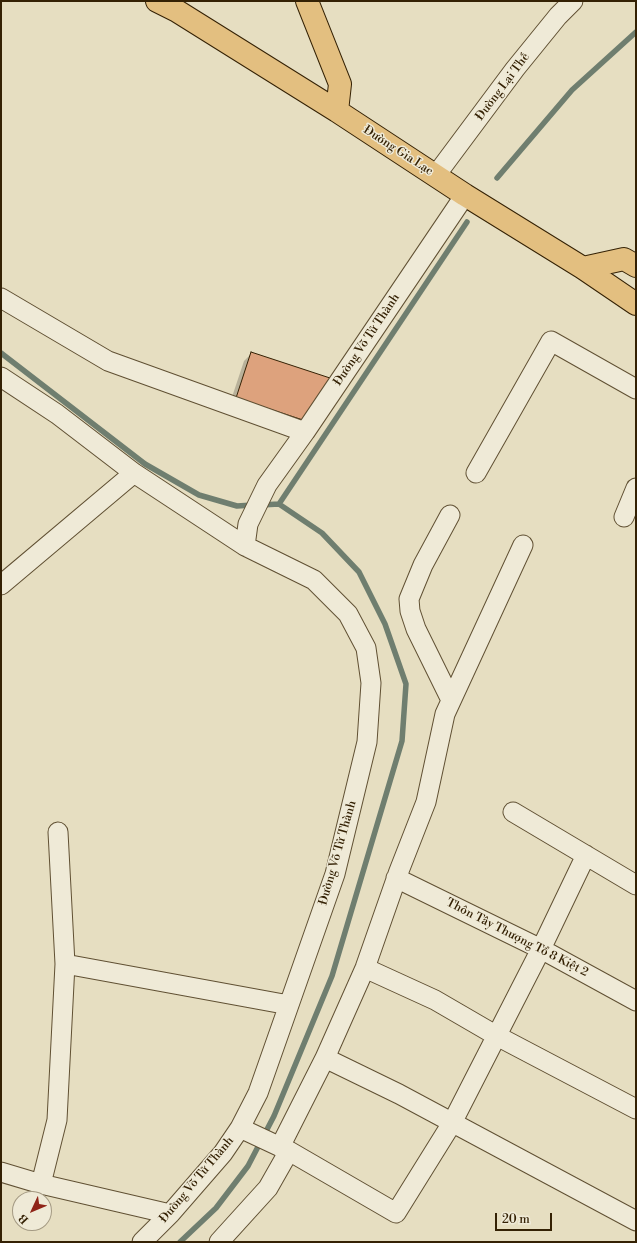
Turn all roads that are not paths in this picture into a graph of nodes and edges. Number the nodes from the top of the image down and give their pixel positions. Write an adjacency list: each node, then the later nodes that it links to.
1 (157, 1): 4 (main road, Đường Gia Lạc)
2 (307, 1): 4 (main road)
3 (573, 1): 5 (street, Đường Lại Thế)
4 (337, 111): 5 (main road, Đường Gia Lạc)
5 (436, 175): 6 (main road, Đường Gia Lạc)
6 (465, 195): 8 (main road, Đường Gia Lạc); 13 (street, Đường Võ Tử Thành)
7 (636, 266): 8 (main road)
8 (583, 268): 10 (main road, Đường Gia Lạc)
9 (1, 298): 13 (street)
10 (636, 304)
11 (1, 377): 14 (street, Đường Võ Tử Thành)
12 (636, 390): 15 (street)
13 (305, 432): 20 (street, Đường Võ Tử Thành)
14 (134, 473): 20 (street, Đường Võ Tử Thành); 21 (street)
15 (476, 474)
16 (636, 488): 18 (street)
17 (450, 515): 22 (street)
18 (624, 517)
19 (523, 545): 22 (street)
20 (244, 546): 32 (street, Đường Võ Tử Thành)
21 (1, 585)
22 (451, 700): 26 (street)
23 (513, 812): 25 (street)
24 (58, 832): 29 (street)
25 (586, 855): 27 (street); 28 (street)
26 (396, 878): 28 (street, Thôn Tây Thượng Tổ 8 Kiệt 2); 30 (street)
27 (636, 885)
28 (541, 949): 31 (street, Thôn Tây Thượng Tổ 8 Kiệt 2); 33 (street)
29 (65, 964): 32 (street); 40 (street)
30 (366, 968): 33 (street); 34 (street)
31 (636, 1000)
32 (289, 1005): 37 (street, Đường Võ Tử Thành)
33 (496, 1036): 35 (street); 36 (street)
34 (326, 1058): 36 (street); 38 (street)
35 (636, 1109)
36 (452, 1123): 38 (street); 42 (street)
37 (240, 1128): 38 (street); 41 (street, Đường Võ Tử Thành)
38 (284, 1149): 44 (street)
39 (1, 1172): 40 (street)
40 (41, 1184): 41 (street)
41 (170, 1214): 43 (street, Đường Võ Tử Thành)
42 (636, 1221)
43 (142, 1242)
44 (219, 1242)

